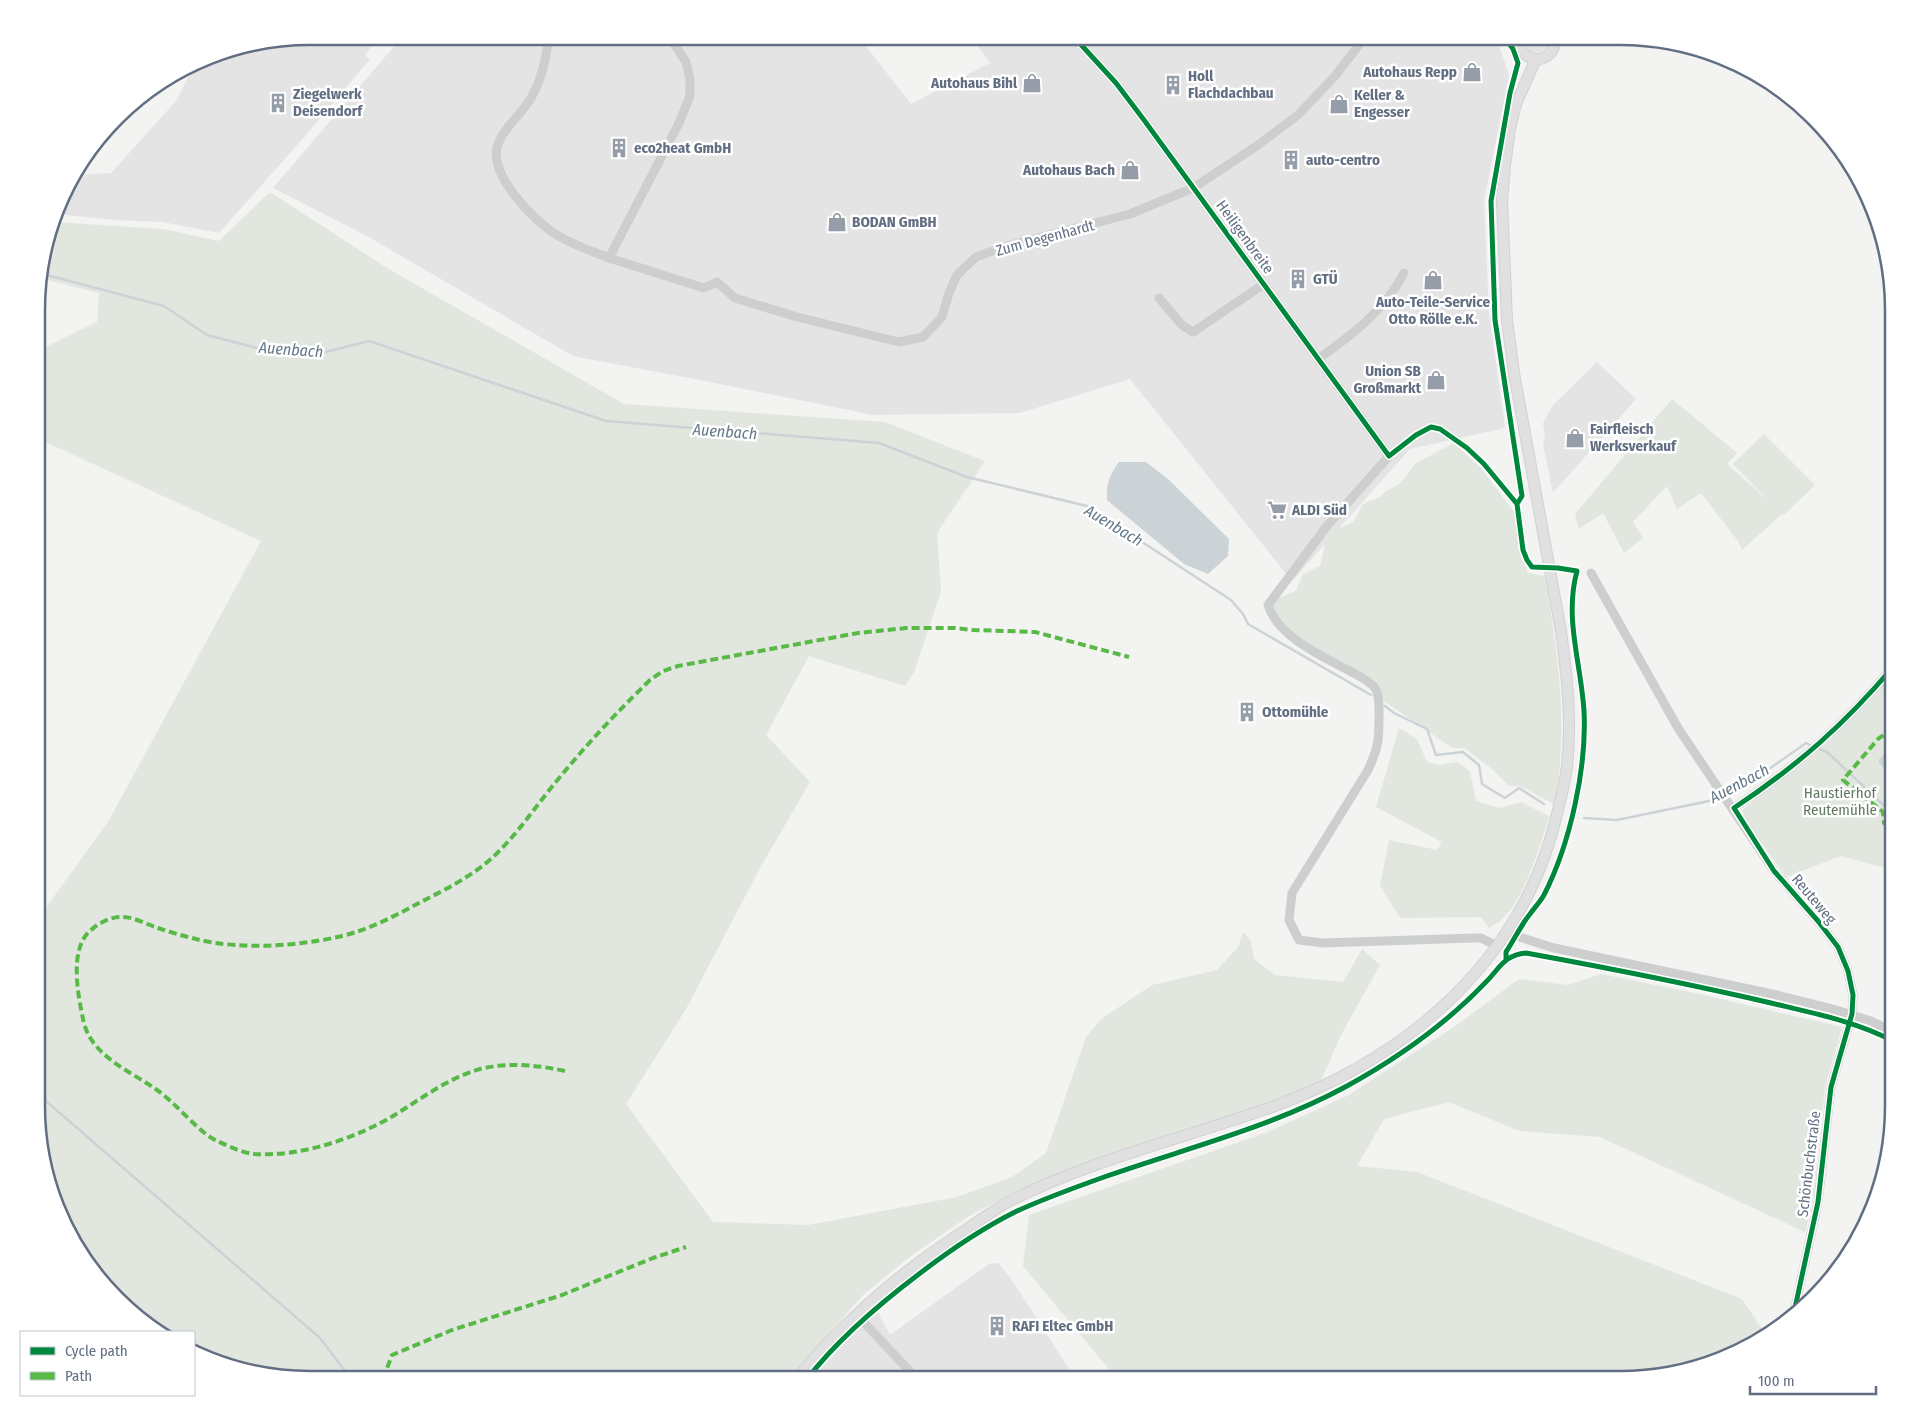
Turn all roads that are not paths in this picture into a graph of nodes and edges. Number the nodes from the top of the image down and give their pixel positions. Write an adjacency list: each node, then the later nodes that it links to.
1 (547, 45): 9 (street)
2 (675, 45): 9 (street)
3 (1081, 45): 8 (street, Heiligenbreite)
4 (1359, 45): 8 (street, Zum Degenhardt)
5 (1519, 45): 7 (main road)
6 (1555, 45): 7 (main road)
7 (1532, 58): 17 (main road)
8 (1193, 188): 9 (street, Zum Degenhardt); 11 (street, Heiligenbreite)
9 (609, 258)
10 (1404, 272): 13 (street)
11 (1264, 284): 12 (street, Heiligenbreite); 13 (street, Heiligenbreite)
12 (1159, 298)
13 (1318, 359): 18 (street, Heiligenbreite)
14 (1591, 573): 16 (street, Reuteweg)
15 (1885, 676): 16 (street)
16 (1731, 804): 19 (street, Reuteweg)
17 (1507, 933): 18 (main road); 19 (street)
18 (1497, 946): 22 (main road)
19 (1852, 1014): 20 (street); 21 (street, Schönbuchstraße)
20 (1885, 1028)
21 (1796, 1304)
22 (856, 1314): 23 (main road); 24 (street)
23 (803, 1371)
24 (909, 1371)

